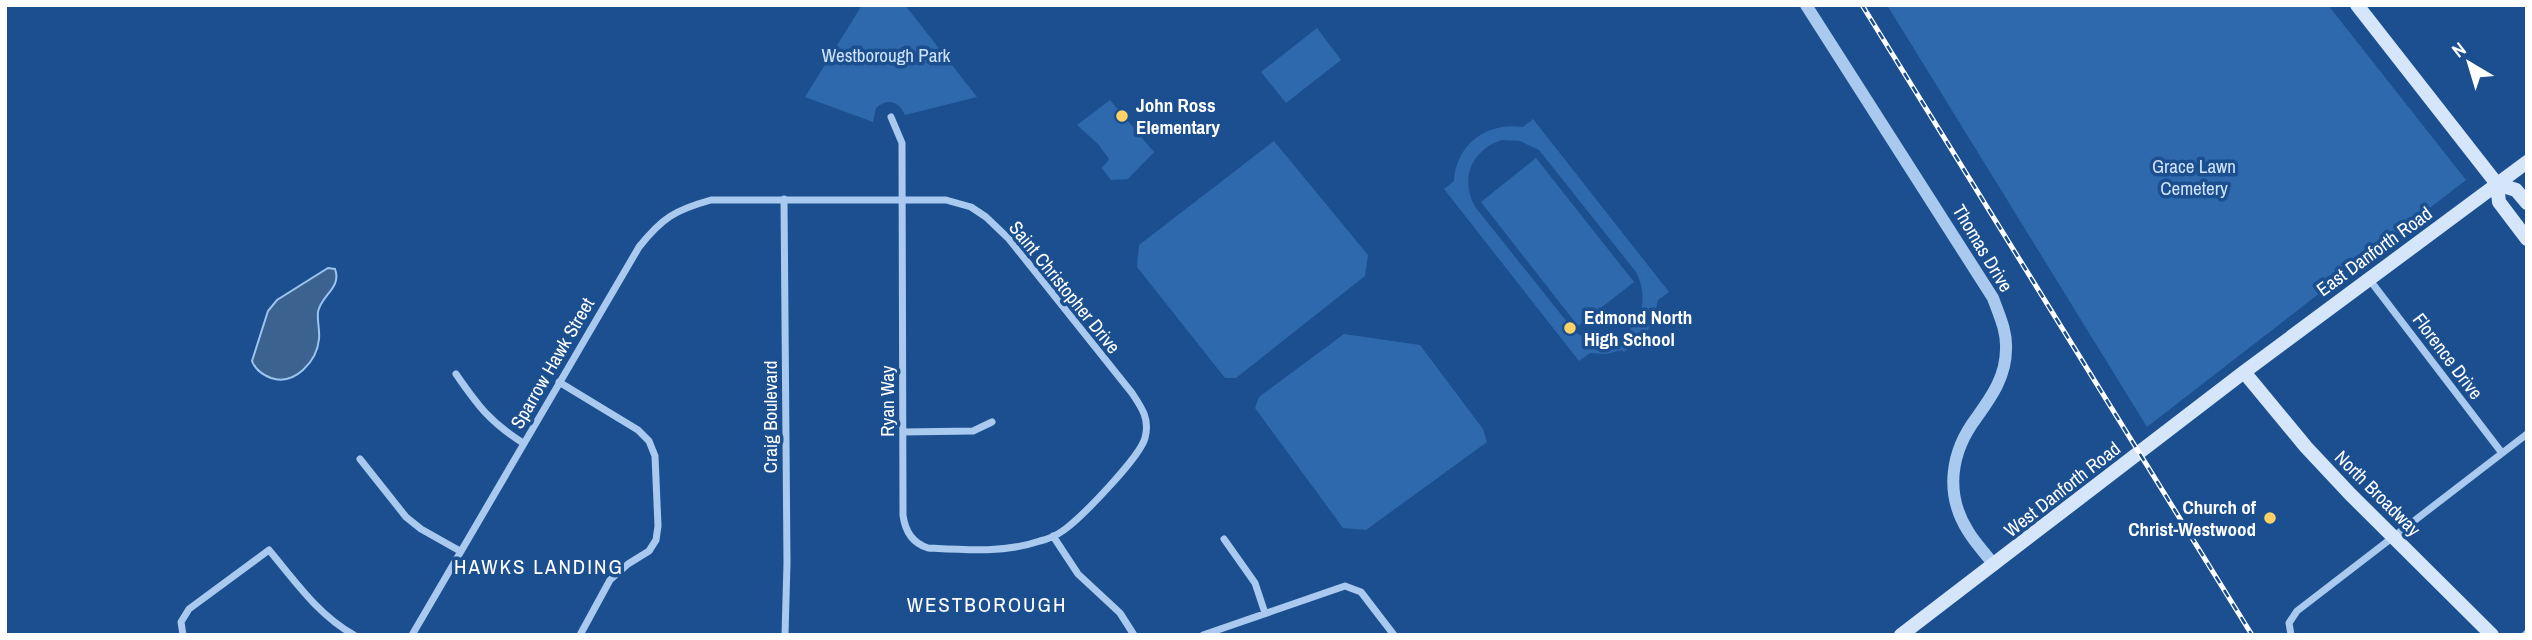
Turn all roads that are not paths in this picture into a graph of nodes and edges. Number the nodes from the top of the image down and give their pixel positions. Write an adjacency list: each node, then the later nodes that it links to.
1 (1806, 5): 24 (street, Thomas Drive)
2 (2357, 5): 5 (main road)
3 (891, 117): 6 (street, Ryan Way)
4 (2527, 162): 5 (main road, East Danforth Road)
5 (2497, 184): 8 (main road); 9 (main road); 10 (main road, East Danforth Road)
6 (902, 198): 7 (street, Saint Christopher Drive); 15 (street, Ryan Way); 20 (street, Saint Christopher Drive)
7 (784, 199): 13 (street, Sparrow Hawk Street); 30 (street, Craig Boulevard)
8 (2527, 203)
9 (2527, 239)
10 (2370, 279): 11 (main road, East Danforth Road); 18 (street, Florence Drive)
11 (2245, 372): 21 (main road, North Broadway); 24 (main road, West Danforth Road)
12 (456, 374): 17 (street)
13 (559, 382): 17 (street, Sparrow Hawk Street); 29 (street)
14 (992, 422): 15 (street)
15 (903, 432): 20 (street, Ryan Way)
16 (2527, 434): 18 (street)
17 (523, 443): 23 (street, Sparrow Hawk Street)
18 (2502, 453): 21 (street)
19 (360, 459): 23 (street)
20 (1053, 536): 31 (street)
21 (2394, 537): 35 (street); 36 (main road, North Broadway)
22 (1224, 539): 25 (street)
23 (460, 551): 28 (street, Sparrow Hawk Street)
24 (1994, 565): 34 (main road, West Danforth Road)
25 (1265, 613): 32 (street); 33 (street)
26 (183, 635): 27 (street)
27 (354, 635)
28 (412, 635)
29 (580, 635)
30 (785, 635)
31 (1135, 635)
32 (1203, 635)
33 (1394, 635)
34 (1901, 635)
35 (2291, 635)
36 (2492, 635)

